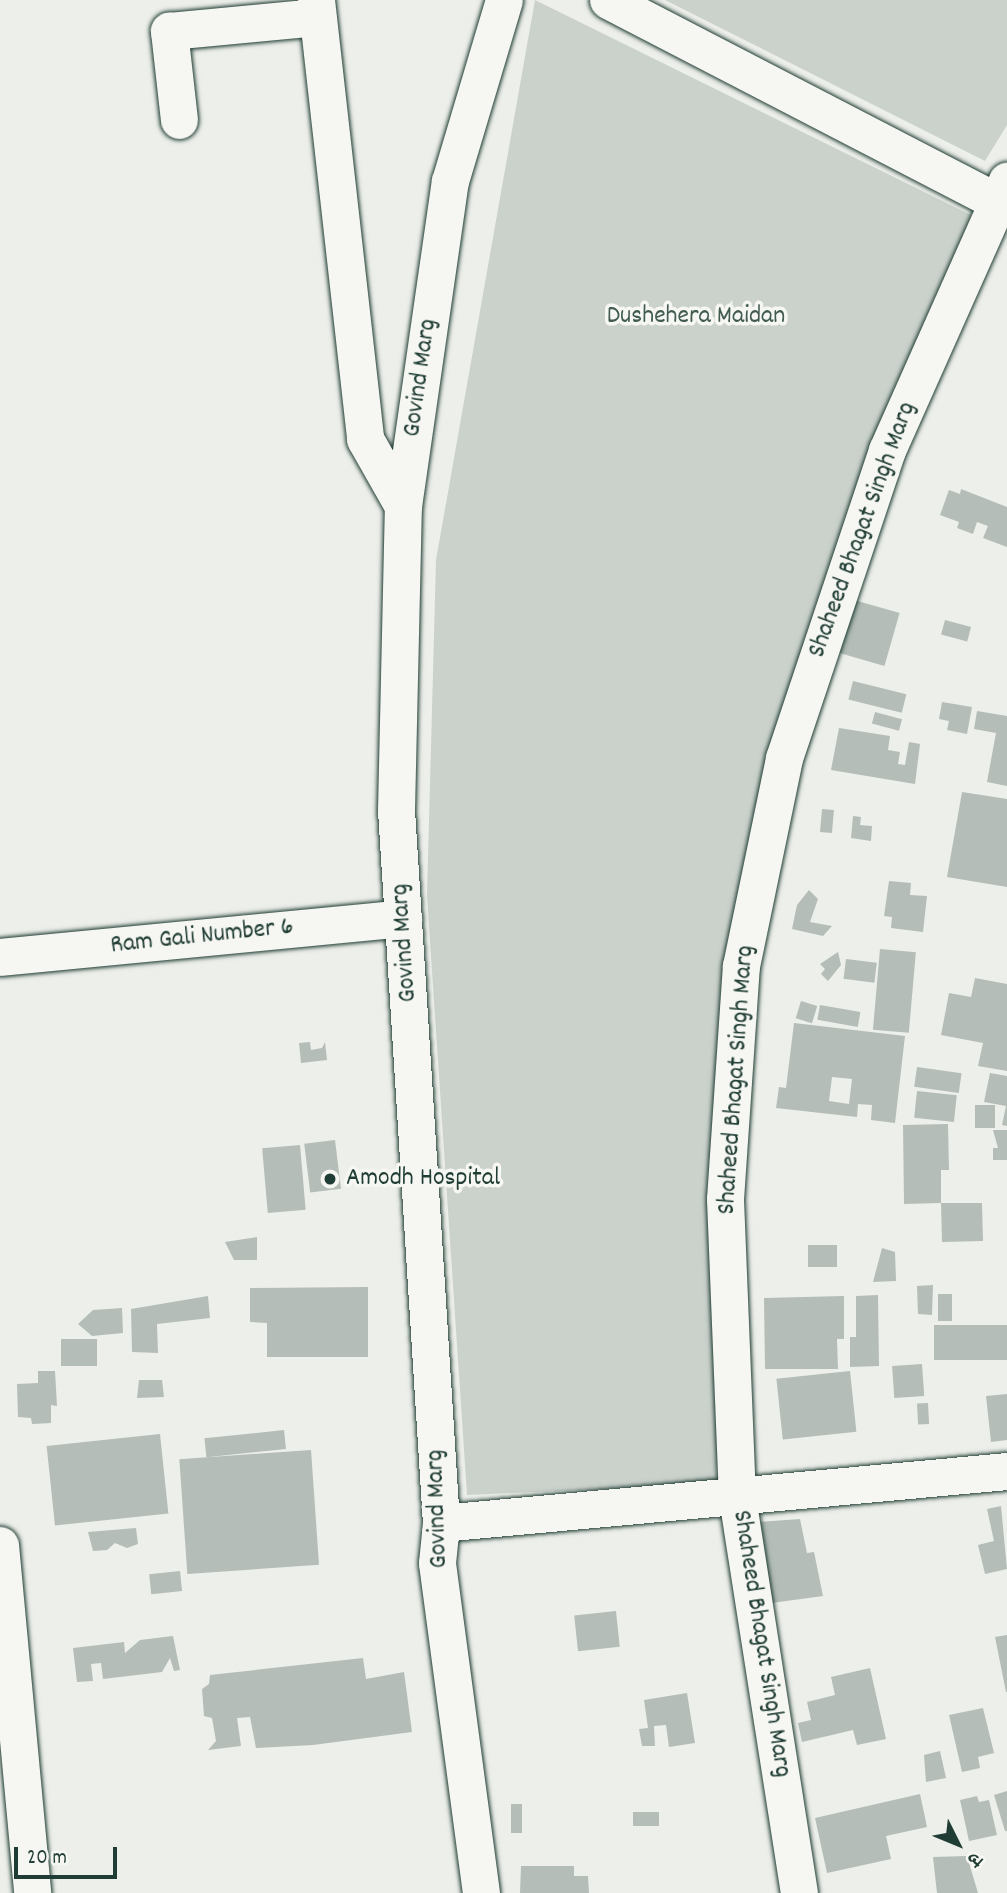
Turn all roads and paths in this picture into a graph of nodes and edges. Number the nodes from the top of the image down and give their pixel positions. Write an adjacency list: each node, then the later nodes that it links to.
1 (504, 0): 7 (street, Govind Marg)
2 (607, 0): 6 (street)
3 (317, 8): 4 (street); 7 (street)
4 (167, 15): 5 (street)
5 (179, 120)
6 (1003, 196): 11 (street, Shaheed Bhagat Singh Marg)
7 (403, 506): 8 (street, Govind Marg)
8 (403, 918): 9 (street, Ram Gali Number 6); 12 (street, Govind Marg)
9 (0, 957)
10 (1007, 1471): 11 (street)
11 (737, 1498): 12 (street); 17 (street, Shaheed Bhagat Singh Marg)
12 (440, 1523): 16 (street, Govind Marg)
13 (0, 1545): 14 (street)
14 (5, 1660): 15 (street)
15 (32, 1893)
16 (481, 1893)
17 (799, 1893)

